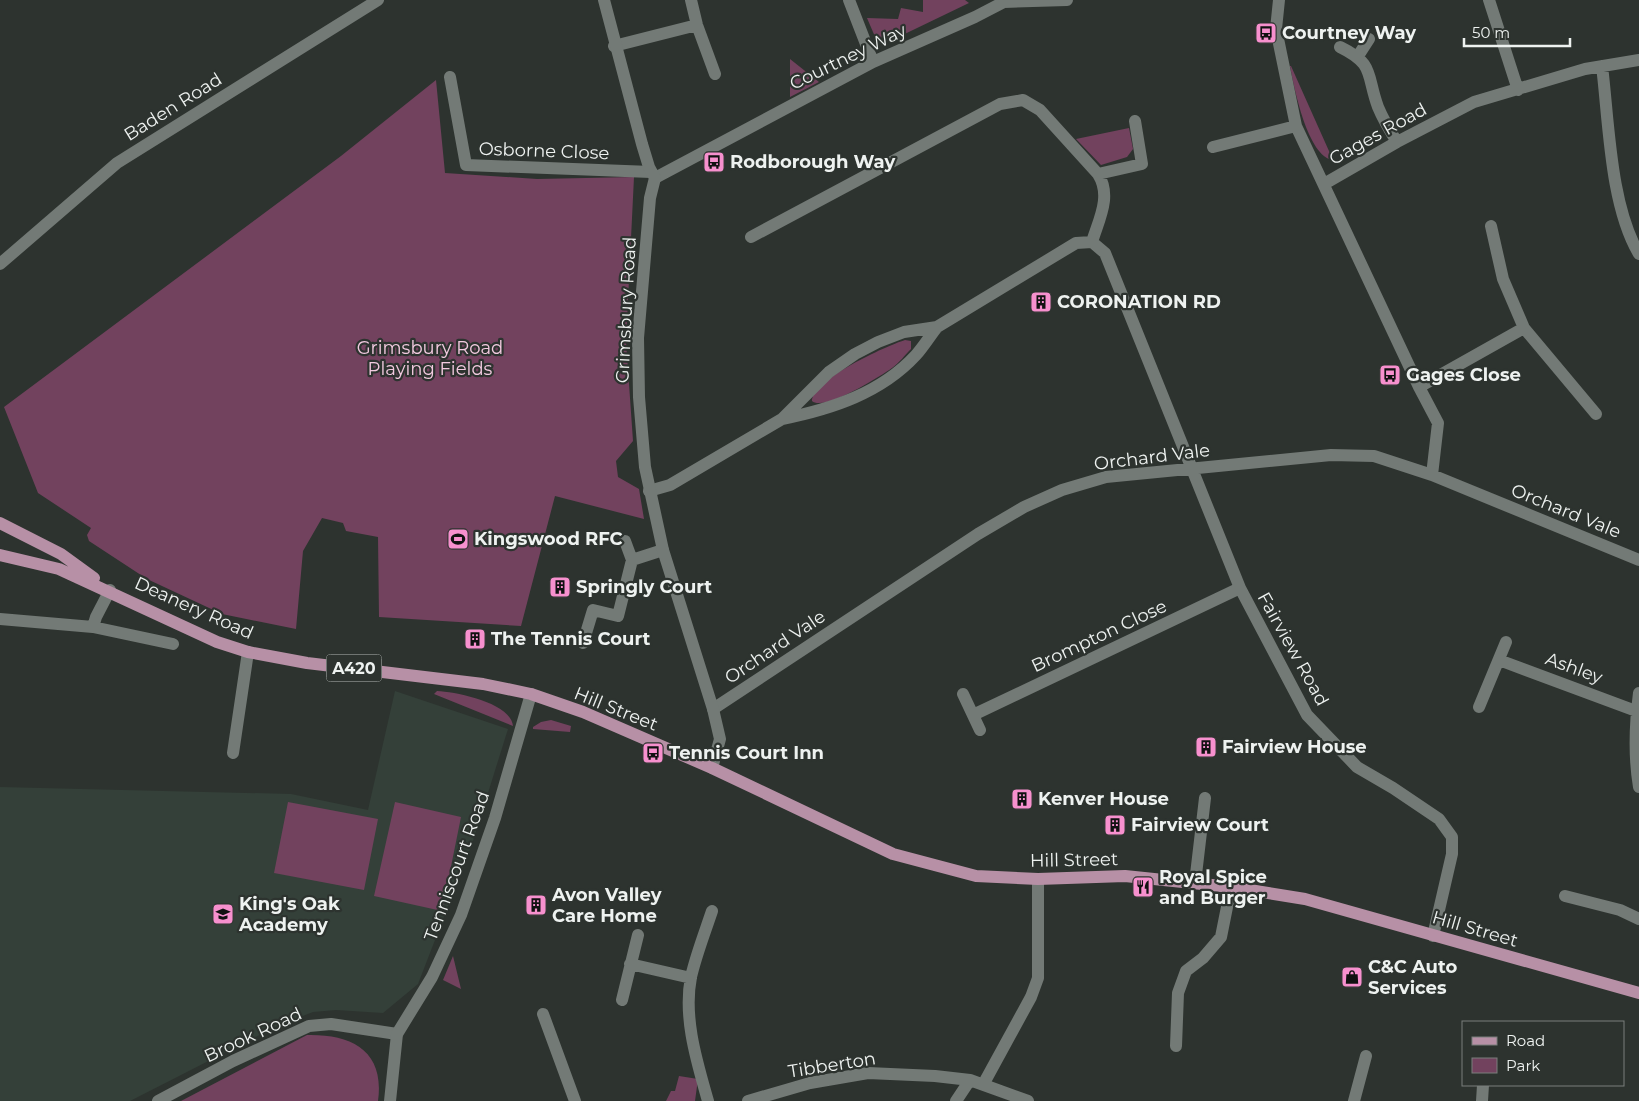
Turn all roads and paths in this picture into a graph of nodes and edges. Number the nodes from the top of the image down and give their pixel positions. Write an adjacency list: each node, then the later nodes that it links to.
1 (378, 0): 32 (street, Baden Road)
2 (604, 0): 11 (street, Grimsbury Road)
3 (691, 0): 9 (street)
4 (849, 0): 15 (street)
5 (1067, 0): 8 (street, Courtney Way)
6 (1279, 0): 21 (street)
7 (1489, 0): 19 (street)
8 (1004, 1): 15 (street, Courtney Way)
9 (696, 25): 11 (street); 17 (street)
10 (1369, 39): 13 (street)
11 (614, 46): 25 (street, Grimsbury Road)
12 (1340, 47): 13 (street)
13 (1358, 56): 22 (street)
14 (1639, 60): 16 (street, Gages Road)
15 (873, 62): 25 (street, Courtney Way)
16 (1602, 66): 19 (street, Gages Road); 29 (street)
17 (714, 74)
18 (450, 77): 25 (street, Osborne Close)
19 (1518, 90): 22 (street, Gages Road)
20 (1135, 121): 24 (street)
21 (1296, 126): 23 (street); 26 (street)
22 (1396, 142): 26 (street, Gages Road)
23 (1214, 147)
24 (1098, 174): 28 (street); 30 (street)
25 (653, 175): 40 (street, Grimsbury Road)
26 (1324, 184): 35 (street, Gages Road)
27 (1491, 226): 34 (street)
28 (751, 238)
29 (1635, 241): 31 (street)
30 (1092, 242): 33 (street); 38 (street, Fairview Road)
31 (1639, 254)
32 (0, 264)
33 (937, 327): 37 (street); 37 (street)
34 (1524, 328): 35 (street); 36 (street)
35 (1419, 387): 39 (street, Gages Road)
36 (1596, 414)
37 (782, 419): 40 (street)
38 (1191, 468): 39 (street, Orchard Vale); 47 (street, Fairview Road); 60 (street, Orchard Vale)
39 (1432, 475): 46 (street, Orchard Vale)
40 (649, 491): 43 (street, Grimsbury Road)
41 (0, 523): 48 (main road, Deanery Road / A420)
42 (625, 541): 45 (street)
43 (663, 550): 45 (street); 60 (street, Grimsbury Road)
44 (0, 555): 48 (main road, Deanery Road / A420)
45 (632, 560): 52 (street)
46 (1639, 560)
47 (1240, 588): 62 (street, Brompton Close); 75 (street, Fairview Road)
48 (110, 590): 50 (street); 54 (main road, Deanery Road / A420)
49 (0, 619): 50 (street)
50 (93, 627): 53 (street)
51 (1506, 642): 55 (street)
52 (583, 643)
53 (173, 644)
54 (248, 652): 57 (main road, Deanery Road / A420); 64 (street)
55 (1498, 660): 59 (street); 61 (street, Ashley)
56 (1639, 693): 61 (street)
57 (531, 694): 65 (main road, Hill Street / A420); 81 (street, Tenniscourt Road)
58 (963, 694): 62 (street)
59 (1479, 707)
60 (713, 710): 65 (street, Grimsbury Road)
61 (1636, 711): 66 (street)
62 (973, 715): 63 (street)
63 (980, 730)
64 (233, 753)
65 (712, 768): 68 (main road, Hill Street / A420)
66 (1639, 788)
67 (1205, 798): 69 (street)
68 (1038, 879): 69 (main road, Hill Street / A420); 85 (street)
69 (1195, 883): 70 (main road, Hill Street / A420)
70 (1231, 887): 75 (main road, Hill Street / A420); 82 (street)
71 (1565, 896): 73 (street)
72 (712, 911): 77 (street)
73 (1639, 919)
74 (638, 935): 76 (street)
75 (1433, 936): 78 (main road, Hill Street / A420)
76 (630, 964): 77 (street); 79 (street)
77 (691, 978): 91 (street)
78 (1639, 993)
79 (622, 1000)
80 (543, 1014): 90 (street)
81 (398, 1034): 88 (street, Brook Road); 89 (street, Tenniscourt Road)
82 (1176, 1046)
83 (1366, 1056): 94 (street)
84 (970, 1080): 85 (street, Tibberton); 87 (street, Tibberton); 92 (street)
85 (984, 1083): 93 (street, Tibberton)
86 (1483, 1086): 95 (street)
87 (753, 1100)
88 (158, 1101)
89 (390, 1101)
90 (574, 1101)
91 (708, 1101)
92 (956, 1101)
93 (1028, 1101)
94 (1354, 1101)
95 (1482, 1101)

